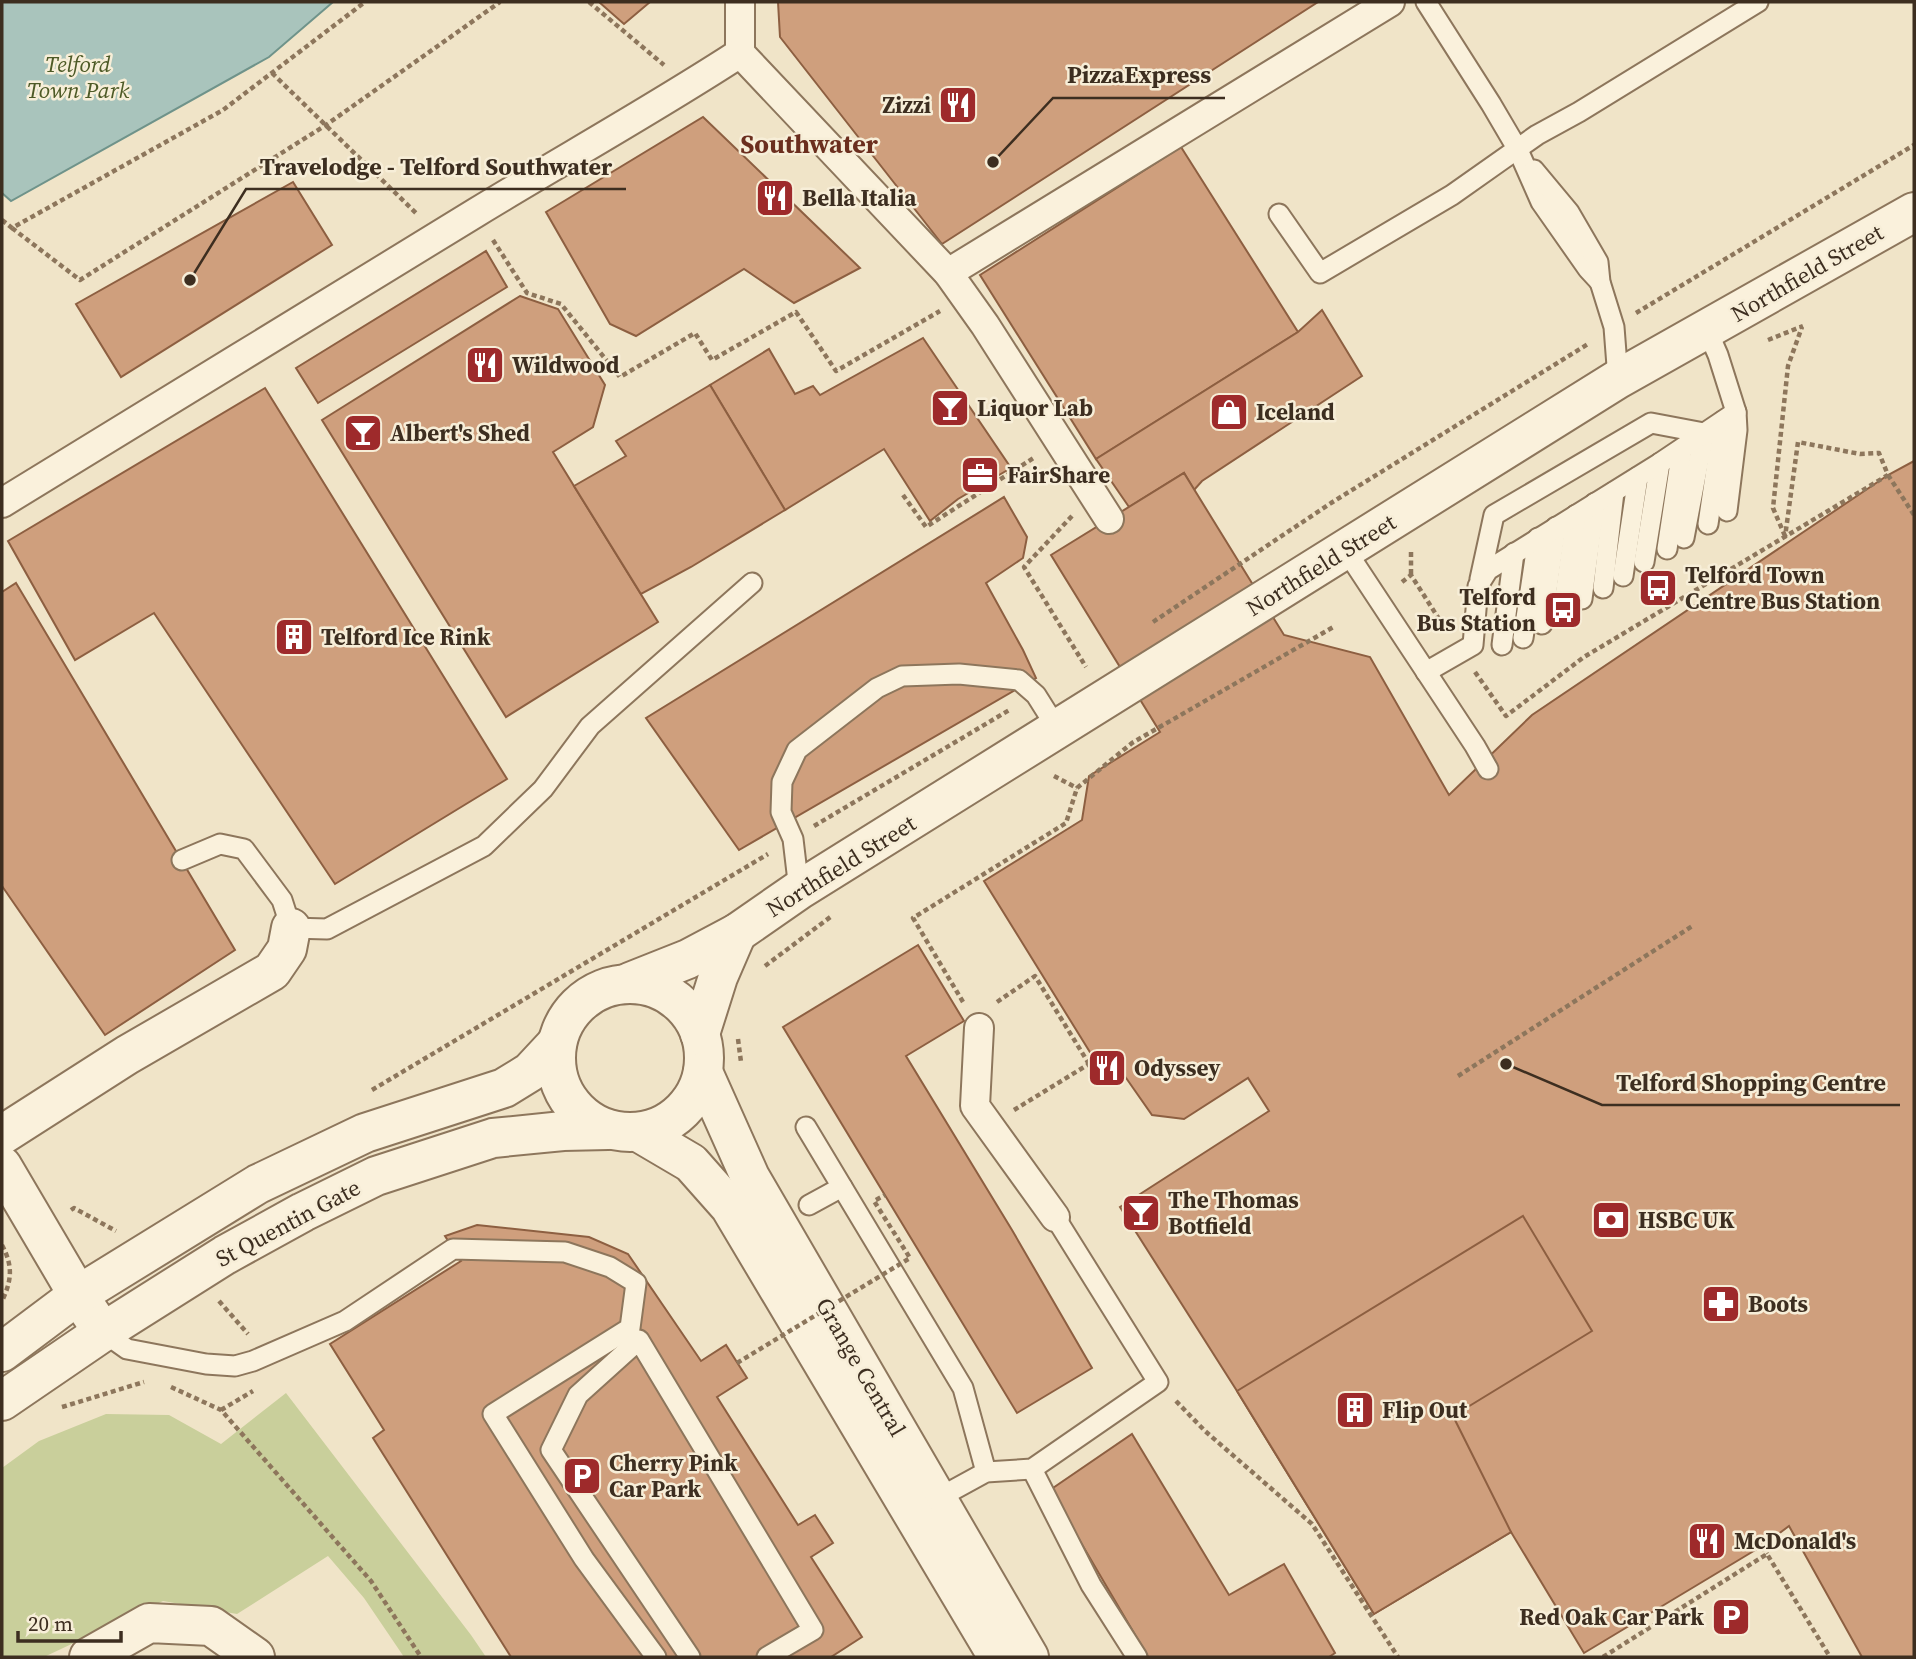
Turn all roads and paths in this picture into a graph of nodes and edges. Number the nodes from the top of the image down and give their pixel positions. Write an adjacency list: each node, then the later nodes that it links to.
1 (365, 2): 9 (path)
2 (500, 2): 11 (path)
3 (589, 2): 10 (path)
4 (740, 2): 8 (street)
5 (1390, 2): 19 (street)
6 (1426, 2): 12 (lane)
7 (1758, 2): 12 (lane)
8 (740, 53): 10 (street); 19 (street)
9 (272, 73): 11 (path); 17 (path)
10 (689, 86): 14 (street)
11 (326, 125): 17 (path); 18 (path)
12 (1518, 150): 15 (lane); 23 (lane)
13 (1914, 212): 22 (street, Northfield Street)
14 (476, 213): 18 (street); 20 (path)
15 (1279, 214)
16 (2, 220): 17 (path)
17 (12, 228)
18 (439, 235): 35 (street)
19 (948, 273): 20 (street)
20 (965, 297): 26 (street)
21 (1803, 326): 28 (path)
22 (1707, 330): 23 (street, Northfield Street); 24 (lane)
23 (1618, 379): 45 (street, Northfield Street)
24 (1729, 417): 25 (lane); 37 (lane); 41 (lane)
25 (1704, 433): 27 (lane); 44 (lane); 51 (lane)
26 (1059, 442): 33 (path); 34 (street)
27 (1682, 449): 29 (lane); 46 (lane)
28 (1879, 453)
29 (1660, 463): 31 (lane); 48 (lane)
30 (1888, 475): 38 (path)
31 (1638, 477): 32 (lane); 49 (lane)
32 (1614, 492): 36 (lane); 52 (lane)
33 (903, 495)
34 (1093, 495): 40 (street); 59 (path)
35 (2, 503)
36 (1595, 503): 39 (lane); 53 (lane)
37 (1727, 512)
38 (1914, 514)
39 (1576, 516): 42 (lane); 54 (lane)
40 (1109, 519)
41 (1708, 524)
42 (1556, 527): 43 (lane); 55 (lane)
43 (1538, 538): 47 (lane); 57 (lane)
44 (1684, 538)
45 (1345, 549): 60 (lane); 61 (street, Northfield Street)
46 (1667, 549)
47 (1514, 553): 51 (lane); 58 (lane)
48 (1644, 562)
49 (1623, 576)
50 (752, 583): 69 (lane)
51 (1478, 586): 60 (lane)
52 (1603, 587)
53 (1582, 599)
54 (1563, 610)
55 (1542, 624)
56 (1335, 626): 64 (path)
57 (1523, 638)
58 (1502, 645)
59 (1086, 667)
60 (1426, 672): 62 (lane)
61 (1058, 730): 66 (street, Northfield Street); 66 (lane)
62 (1488, 769)
63 (1045, 781): 64 (path)
64 (1077, 788): 73 (path)
65 (182, 860): 69 (lane)
66 (799, 890): 70 (street, Northfield Street)
67 (838, 912): 71 (path)
68 (1694, 925): 81 (path)
69 (291, 928): 85 (street)
70 (737, 933): 72 (street, Northfield Street); 74 (street)
71 (764, 967)
72 (630, 982): 74 (street); 76 (street)
73 (976, 1024): 78 (path); 91 (street)
74 (700, 1034): 80 (street)
75 (738, 1038): 79 (path)
76 (557, 1043): 84 (street); 96 (street, St Quentin Gate)
77 (1094, 1058): 78 (path)
78 (1089, 1063): 82 (path)
79 (742, 1065)
80 (703, 1072): 84 (street); 108 (street, Grange Central)
81 (1458, 1076)
82 (1010, 1113)
83 (806, 1127): 87 (lane)
84 (624, 1131): 98 (street, St Quentin Gate); 108 (street, Grange Central)
85 (2, 1135)
86 (2, 1167): 96 (street)
87 (842, 1187): 89 (lane); 107 (lane)
88 (885, 1195): 100 (path, bridge)
89 (809, 1205)
90 (74, 1208): 92 (path)
91 (1055, 1217): 102 (lane)
92 (117, 1231)
93 (2, 1245): 97 (path)
94 (857, 1283): 95 (path)
95 (863, 1293)
96 (78, 1295): 98 (street); 99 (street, St Quentin Gate)
97 (2, 1301)
98 (103, 1332): 104 (street, St Quentin Gate); 115 (lane)
99 (2, 1352)
100 (737, 1363)
101 (153, 1379): 105 (path)
102 (1158, 1382): 106 (lane); 119 (path)
103 (163, 1384): 114 (path)
104 (2, 1401)
105 (52, 1410)
106 (1032, 1468): 107 (lane); 118 (lane)
107 (986, 1472): 108 (lane)
108 (925, 1506): 111 (street, Grange Central)
109 (1762, 1546): 110 (path)
110 (1767, 1554): 120 (path); 121 (path)
111 (1005, 1654)
112 (89, 1657): 113 (street)
113 (255, 1657)
114 (421, 1657)
115 (656, 1657)
116 (690, 1657): 117 (lane)
117 (768, 1657)
118 (1137, 1657)
119 (1398, 1657)
120 (1603, 1657)
121 (1830, 1657)

